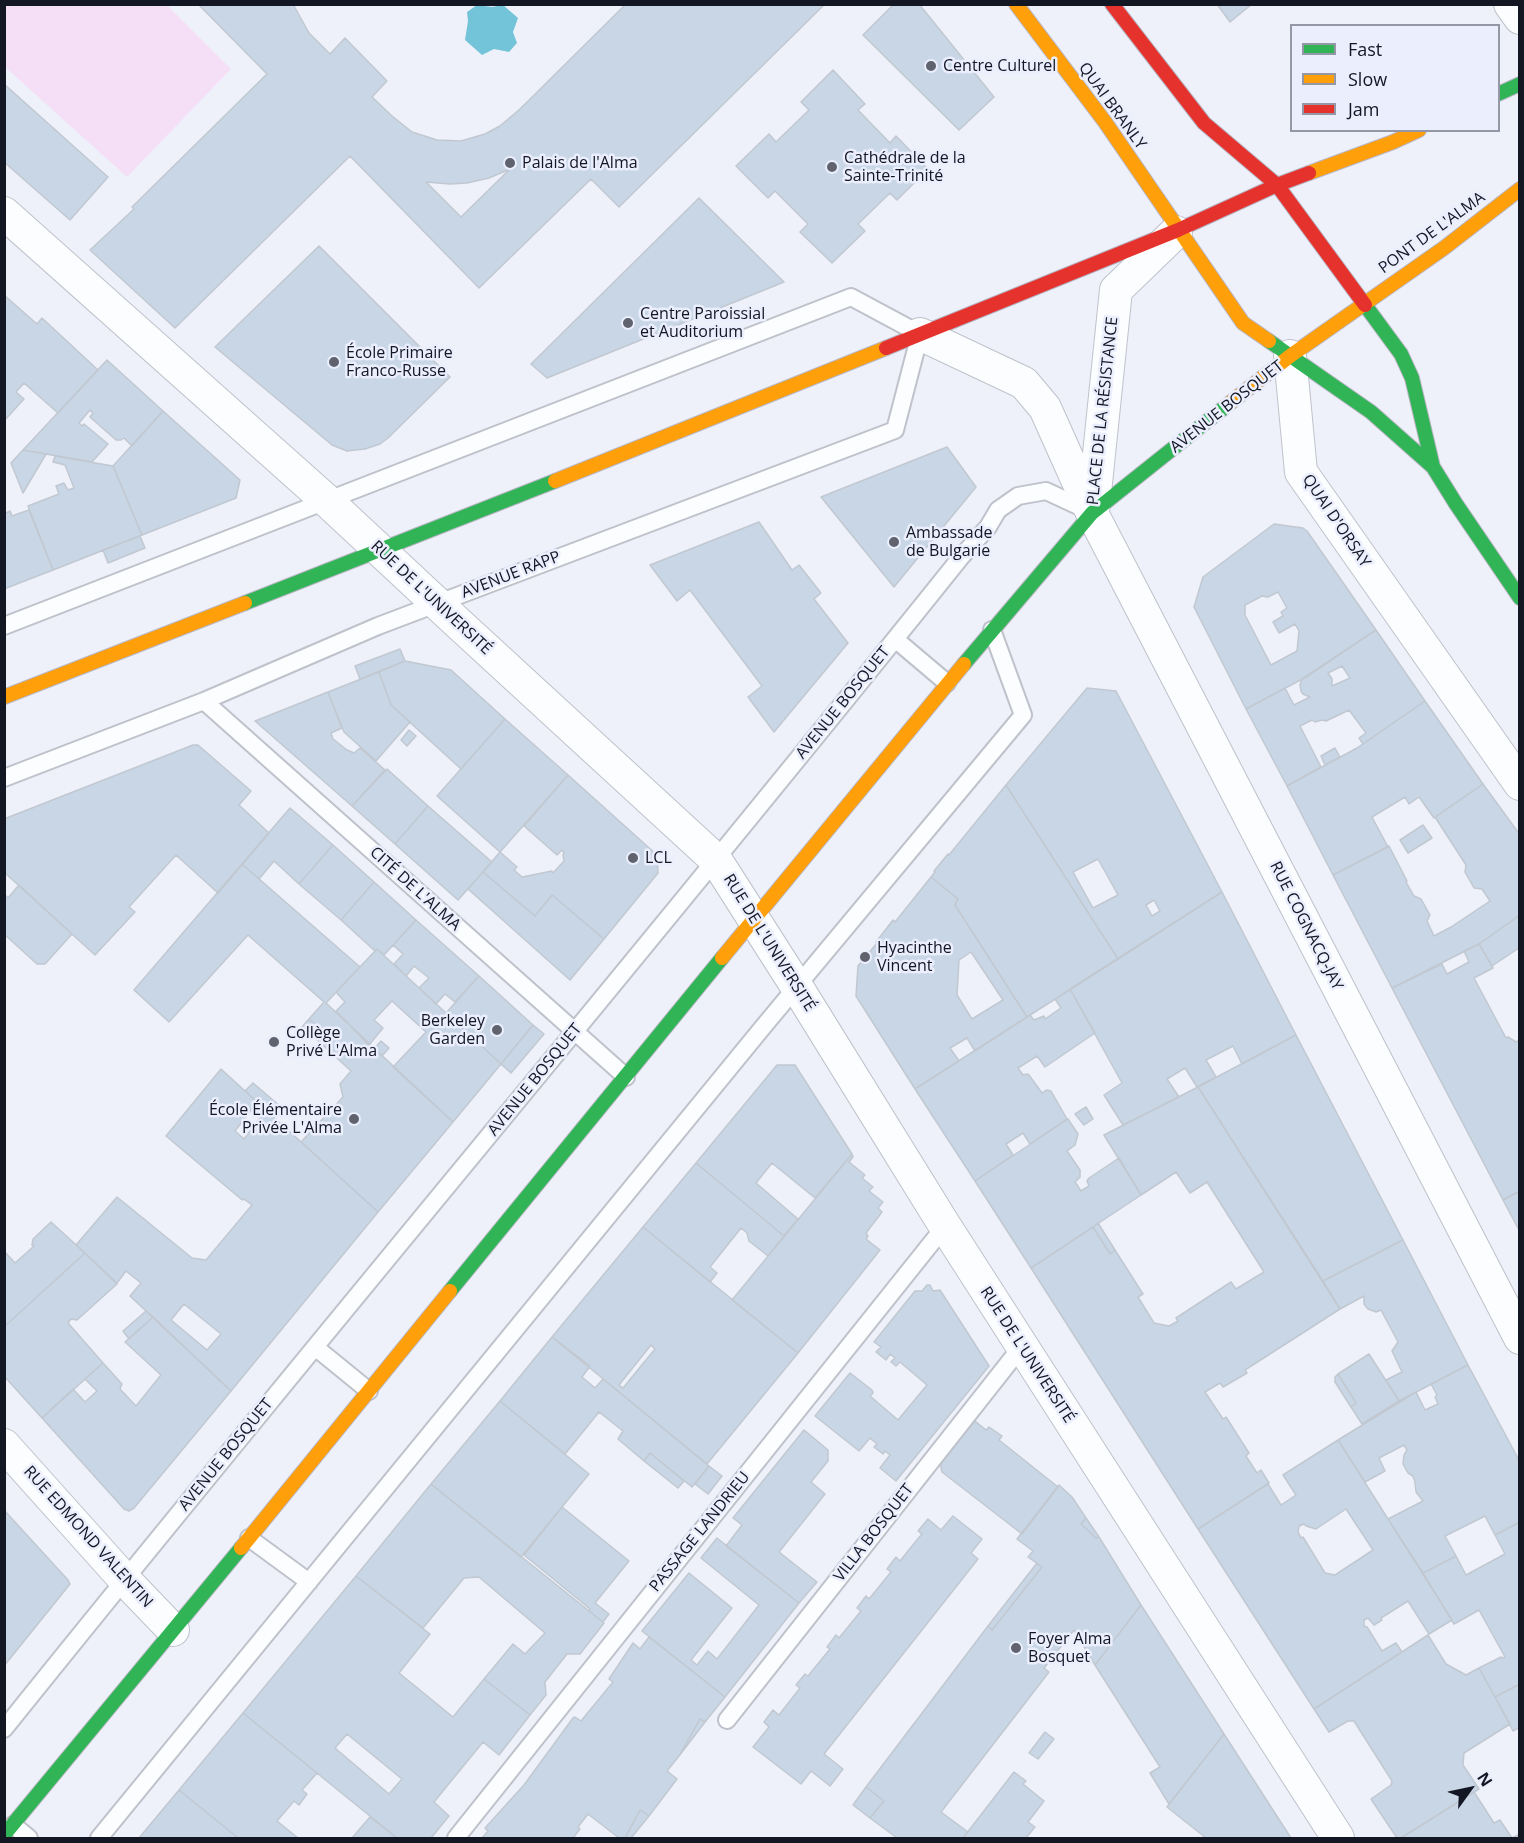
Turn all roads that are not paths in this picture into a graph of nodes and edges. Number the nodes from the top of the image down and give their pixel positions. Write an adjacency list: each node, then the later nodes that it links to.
1 (1016, 4): 11 (main road, QUAI BRANLY)
2 (1112, 4): 8 (main road)
3 (1510, 4): 4 (street)
4 (1520, 18)
5 (1520, 84): 6 (main road)
6 (1500, 93)
7 (1415, 132): 8 (main road)
8 (1277, 185): 11 (main road, PLACE DE LA RÉSISTANCE); 12 (main road)
9 (1520, 189): 12 (main road, PONT DE L'ALMA)
10 (4, 213): 16 (street, RUE DE L'UNIVERSITÉ)
11 (1178, 230): 13 (main road, PLACE DE LA RÉSISTANCE); 14 (main road); 17 (street, PLACE DE LA RÉSISTANCE)
12 (1364, 304): 14 (main road, AVENUE BOSQUET); 15 (main road)
13 (920, 334): 16 (lane); 17 (street, PLACE DE LA RÉSISTANCE); 18 (main road); 20 (lane, AVENUE RAPP)
14 (1290, 356): 15 (main road); 17 (main road, AVENUE BOSQUET); 28 (street, QUAI D'ORSAY)
15 (1433, 467): 19 (main road)
16 (327, 500): 18 (street, RUE DE L'UNIVERSITÉ); 21 (lane)
17 (1092, 513): 22 (main road, AVENUE BOSQUET); 23 (lane, AVENUE BOSQUET); 35 (street, RUE COGNACQ-JAY)
18 (381, 551): 20 (street, RUE DE L'UNIVERSITÉ); 25 (main road)
19 (1520, 598)
20 (437, 603): 26 (lane, AVENUE RAPP); 29 (street, RUE DE L'UNIVERSITÉ)
21 (4, 626)
22 (992, 630): 24 (main road, AVENUE BOSQUET); 31 (lane)
23 (895, 639): 24 (lane); 29 (lane, AVENUE BOSQUET)
24 (947, 683): 30 (main road, AVENUE BOSQUET)
25 (4, 697)
26 (204, 700): 27 (lane, AVENUE RAPP); 32 (lane, CITÉ DE L'ALMA)
27 (4, 778)
28 (1520, 784)
29 (716, 860): 30 (street, RUE DE L'UNIVERSITÉ); 32 (lane, AVENUE BOSQUET)
30 (754, 919): 31 (street, RUE DE L'UNIVERSITÉ); 33 (main road, AVENUE BOSQUET)
31 (797, 987): 34 (street, RUE DE L'UNIVERSITÉ); 42 (lane)
32 (575, 1031): 33 (lane, CITÉ DE L'ALMA); 37 (lane, AVENUE BOSQUET)
33 (626, 1077): 38 (main road, AVENUE BOSQUET)
34 (945, 1226): 36 (street, RUE DE L'UNIVERSITÉ); 49 (lane, PASSAGE LANDRIEU)
35 (1520, 1338)
36 (1022, 1346): 44 (lane, VILLA BOSQUET); 50 (street, RUE DE L'UNIVERSITÉ)
37 (315, 1347): 38 (lane); 41 (lane, AVENUE BOSQUET)
38 (369, 1391): 40 (main road, AVENUE BOSQUET)
39 (4, 1444): 41 (street, RUE EDMOND VALENTIN)
40 (249, 1538): 42 (lane); 43 (main road, AVENUE BOSQUET)
41 (125, 1580): 43 (street, RUE EDMOND VALENTIN); 45 (lane, AVENUE BOSQUET)
42 (309, 1582): 48 (lane)
43 (173, 1630): 46 (main road, AVENUE BOSQUET)
44 (727, 1720)
45 (4, 1729)
46 (9, 1830): 47 (lane)
47 (29, 1839)
48 (99, 1839)
49 (456, 1839)
50 (1338, 1839)

